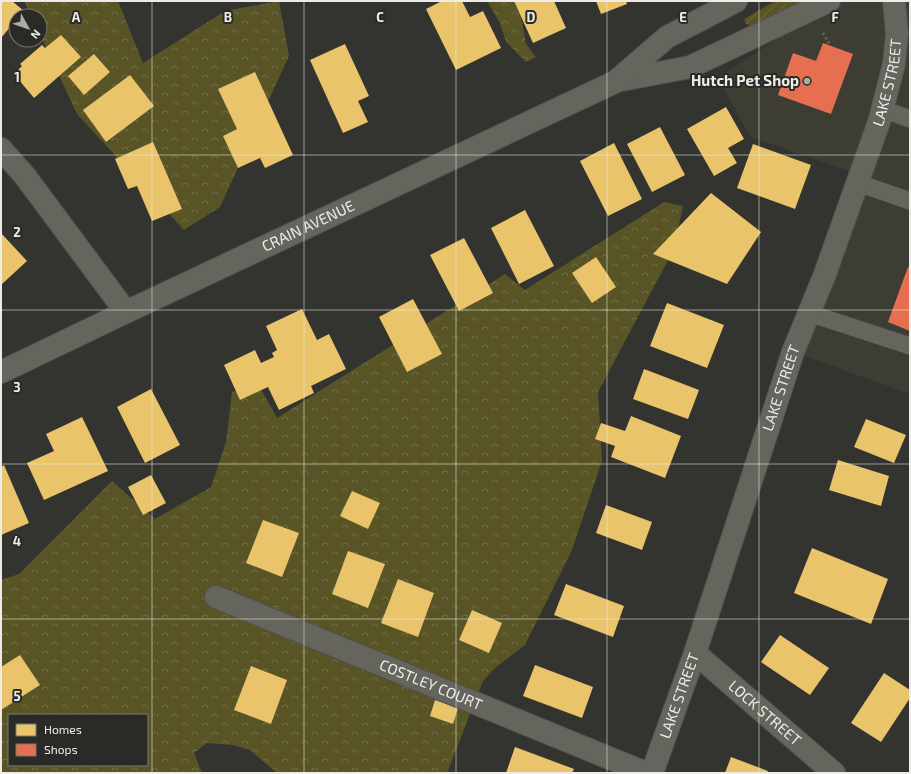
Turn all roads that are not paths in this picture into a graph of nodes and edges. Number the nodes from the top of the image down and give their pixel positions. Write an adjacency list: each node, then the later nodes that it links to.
1 (736, 1): 5 (street, CRAIN AVENUE)
2 (829, 1): 5 (street, CRAIN AVENUE)
3 (894, 1): 4 (street, LAKE STREET)
4 (903, 34): 6 (street, LAKE STREET)
5 (615, 82): 11 (street, CRAIN AVENUE)
6 (882, 109): 7 (lane); 9 (street, LAKE STREET)
7 (910, 119)
8 (1, 149): 11 (street)
9 (858, 183): 10 (lane); 12 (street, LAKE STREET)
10 (910, 201)
11 (126, 312): 14 (street, CRAIN AVENUE)
12 (809, 313): 13 (lane); 16 (street, LAKE STREET)
13 (910, 346)
14 (1, 372)
15 (216, 597): 17 (street, COSTLEY COURT)
16 (695, 653): 18 (street, LAKE STREET); 19 (street, LOCK STREET)
17 (646, 773)
18 (652, 773)
19 (834, 773)

